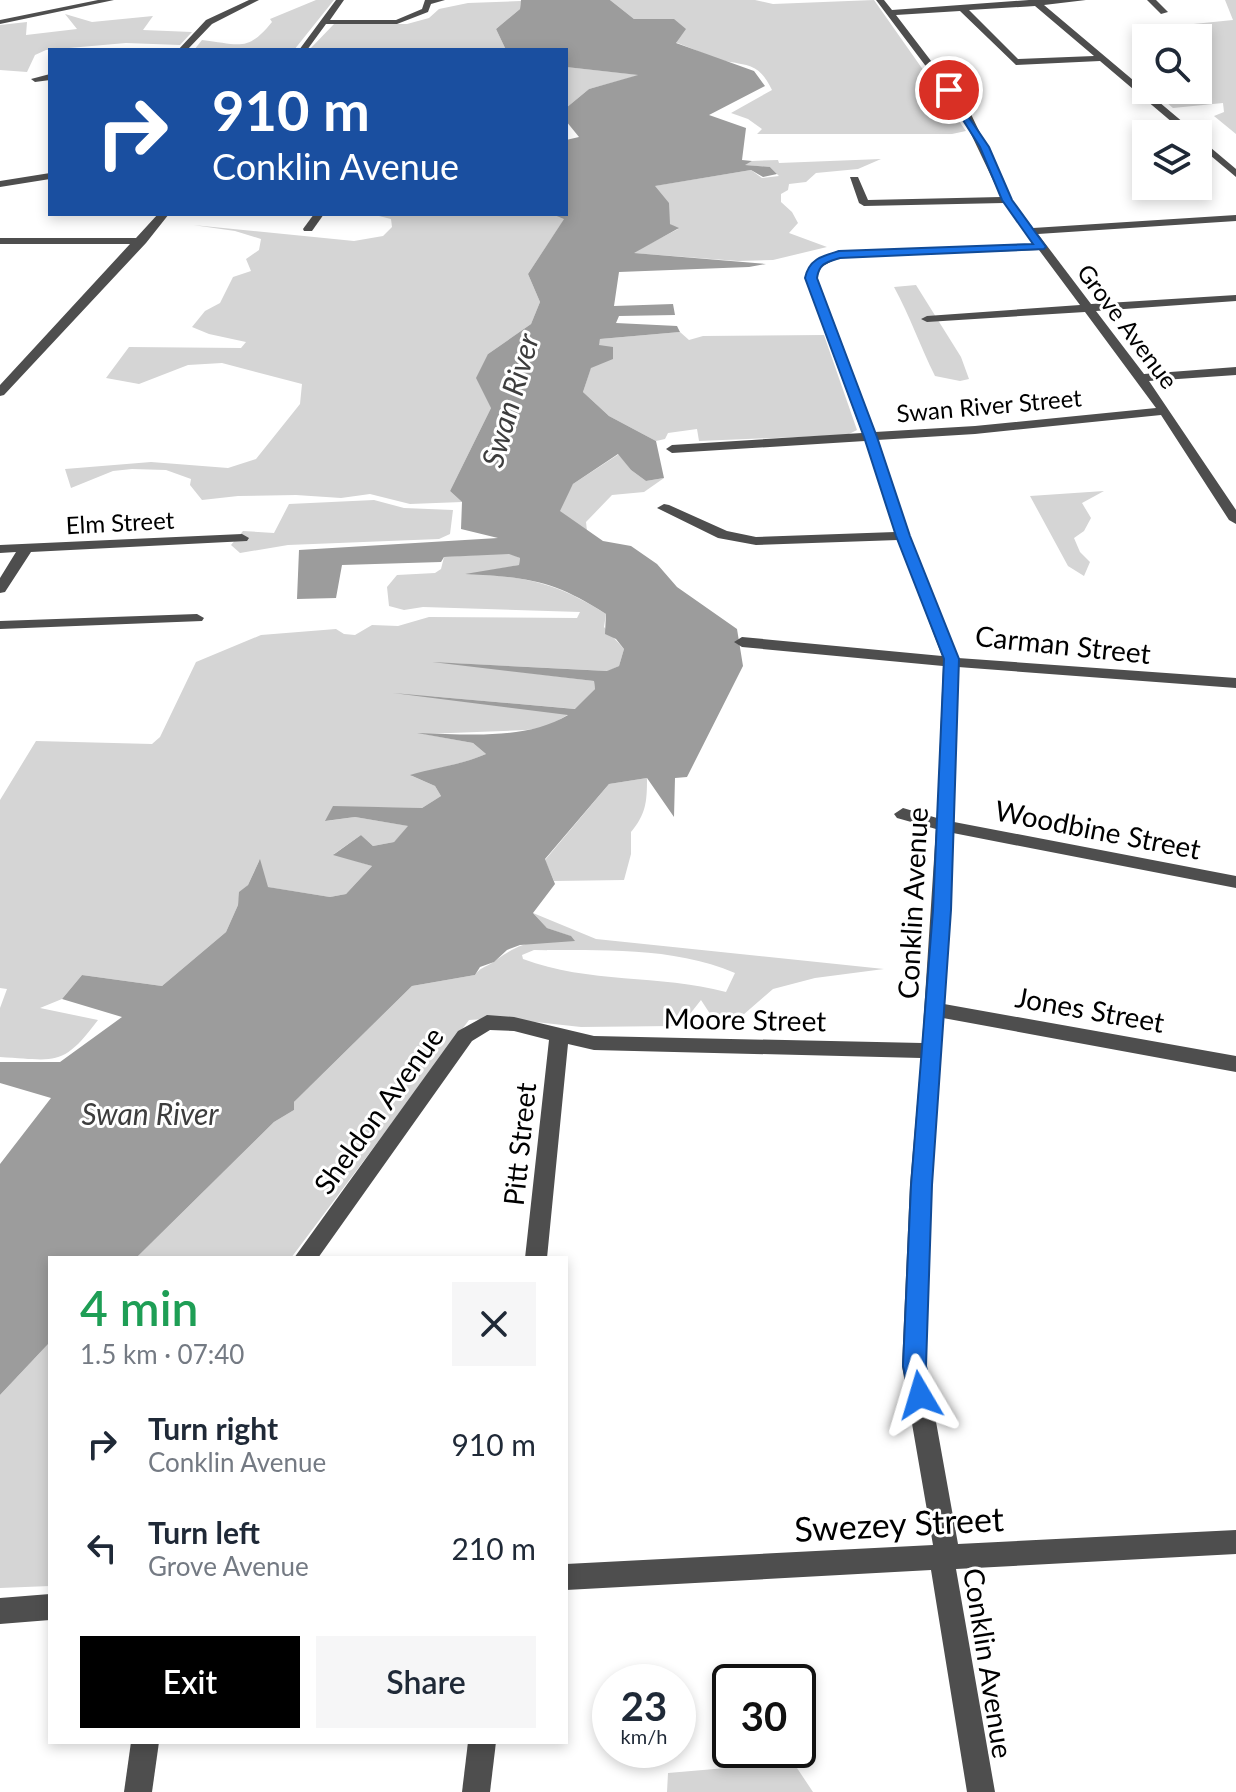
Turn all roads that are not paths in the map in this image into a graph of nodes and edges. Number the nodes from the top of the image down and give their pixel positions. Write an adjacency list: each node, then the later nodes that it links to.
1 (110, 0): 13 (street)
2 (241, 0): 8 (street)
3 (340, 0): 14 (street)
4 (441, 0): 14 (street)
5 (880, 0): 12 (street, Grove Avenue)
6 (1082, 0): 9 (street)
7 (1151, 0): 11 (street)
8 (253, 1): 15 (street)
9 (1036, 2): 10 (street); 17 (street)
10 (963, 6): 12 (street); 17 (street)
11 (1164, 12)
12 (890, 13): 26 (street, Grove Avenue)
13 (0, 22)
14 (326, 22): 16 (street)
15 (184, 48)
16 (305, 48)
17 (1104, 58): 20 (street)
18 (48, 77): 19 (street)
19 (35, 79)
20 (1176, 120)
21 (1212, 152): 22 (street)
22 (1235, 173)
23 (48, 176): 25 (street)
24 (854, 179): 26 (street)
25 (0, 184)
26 (1007, 200): 31 (street, Grove Avenue)
27 (162, 216): 33 (street)
28 (318, 216): 30 (street)
29 (1236, 218): 31 (street)
30 (308, 229)
31 (1035, 239): 35 (street, Grove Avenue); 41 (street, Conklin Avenue)
32 (0, 241): 33 (street)
33 (142, 241): 39 (street)
34 (1236, 298): 35 (street)
35 (1087, 308): 36 (street); 38 (street, Grove Avenue)
36 (927, 319)
37 (1236, 371): 38 (street)
38 (1140, 378): 40 (street, Grove Avenue)
39 (0, 392)
40 (1165, 411): 41 (street, Swan River Street); 44 (street, Grove Avenue)
41 (870, 437): 42 (street, Swan River Street); 45 (street, Conklin Avenue)
42 (672, 449)
43 (664, 508): 45 (street)
44 (1236, 520)
45 (903, 536): 53 (street, Conklin Avenue)
46 (242, 538): 47 (street, Elm Street)
47 (26, 548): 48 (street, Elm Street); 49 (street)
48 (0, 549)
49 (0, 589)
50 (197, 618): 51 (street)
51 (0, 625)
52 (742, 642): 53 (street, Carman Street)
53 (951, 659): 54 (street, Carman Street); 56 (street, Conklin Avenue)
54 (1236, 683)
55 (903, 814): 56 (street, Woodbine Street)
56 (946, 826): 57 (street, Woodbine Street); 58 (street, Conklin Avenue)
57 (1236, 882)
58 (934, 1009): 60 (street, Conklin Avenue); 61 (street, Jones Street)
59 (559, 1035): 60 (street, Moore Street); 62 (street, Sheldon Avenue); 63 (street, Pitt Street)
60 (931, 1051): 65 (street, Conklin Avenue)
61 (1236, 1064)
62 (306, 1256)
63 (536, 1256)
64 (1236, 1542): 65 (street, Swezey Street)
65 (945, 1557): 66 (street, Swezey Street); 73 (street, Conklin Avenue)
66 (568, 1577)
67 (48, 1607): 68 (street)
68 (0, 1611)
69 (145, 1744): 71 (street)
70 (482, 1744): 72 (street)
71 (138, 1792)
72 (476, 1792)
73 (981, 1792)

